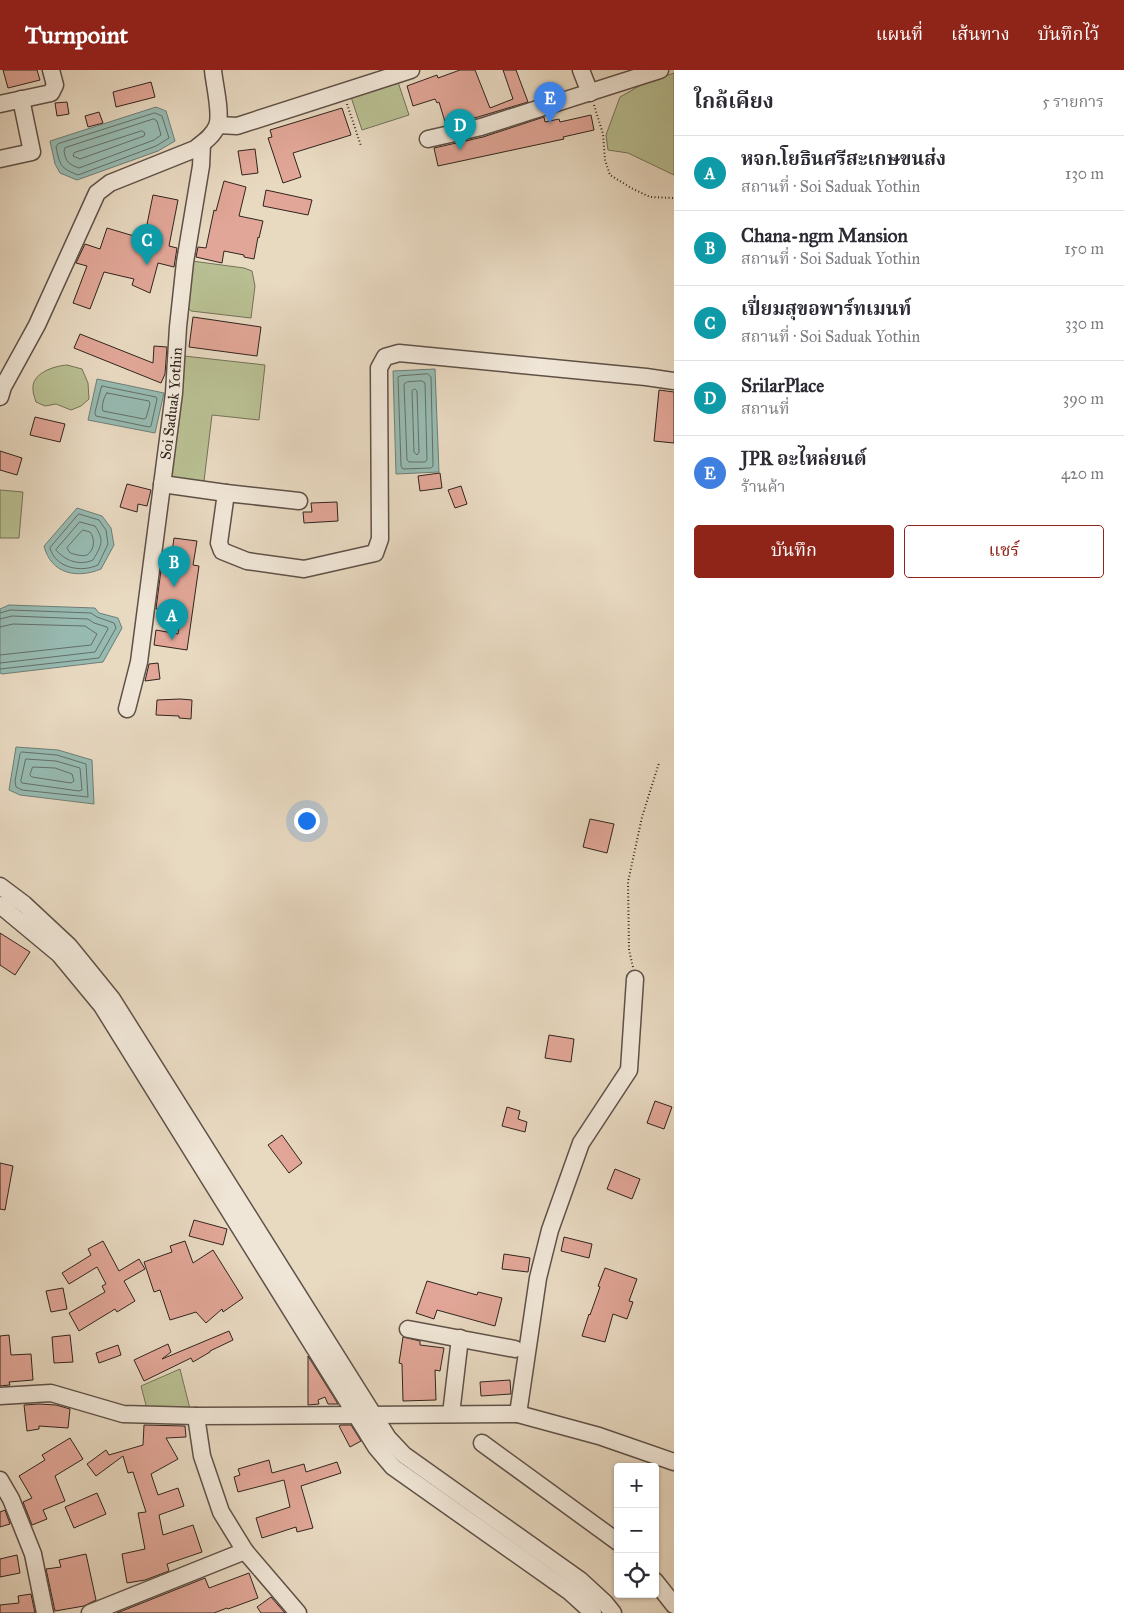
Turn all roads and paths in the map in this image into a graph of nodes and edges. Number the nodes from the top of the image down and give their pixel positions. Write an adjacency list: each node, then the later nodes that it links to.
1 (51, 70): 8 (street)
2 (213, 70): 10 (street)
3 (411, 70): 6 (street)
4 (581, 70): 7 (street)
5 (660, 70): 7 (street)
6 (344, 92): 10 (street); 13 (path)
7 (590, 93): 11 (street); 15 (path)
8 (21, 100): 9 (street); 14 (street)
9 (0, 104)
10 (218, 125): 12 (street)
11 (428, 139)
12 (202, 144): 17 (street); 18 (street, Soi Saduak Yothin)
13 (361, 146)
14 (0, 159)
15 (674, 198)
16 (674, 381): 19 (street)
17 (0, 397)
18 (162, 484): 19 (street); 21 (street, Soi Saduak Yothin)
19 (226, 493): 20 (street)
20 (299, 500)
21 (127, 710)
22 (659, 763): 25 (path)
23 (0, 886): 33 (street)
24 (0, 905): 33 (street)
25 (635, 979): 31 (street)
26 (408, 1328): 27 (street)
27 (460, 1338): 28 (street); 30 (street)
28 (515, 1349)
29 (0, 1396): 32 (street)
30 (451, 1414): 31 (street); 33 (street)
31 (518, 1414): 35 (street)
32 (196, 1416): 33 (street); 38 (street)
33 (365, 1416): 44 (street); 45 (street)
34 (482, 1443): 37 (street)
35 (674, 1462)
36 (0, 1480): 41 (street)
37 (614, 1539)
38 (245, 1551): 42 (street); 43 (street)
39 (659, 1586): 40 (street)
40 (674, 1605)
41 (45, 1613)
42 (90, 1613)
43 (298, 1613)
44 (593, 1613)
45 (613, 1613)

